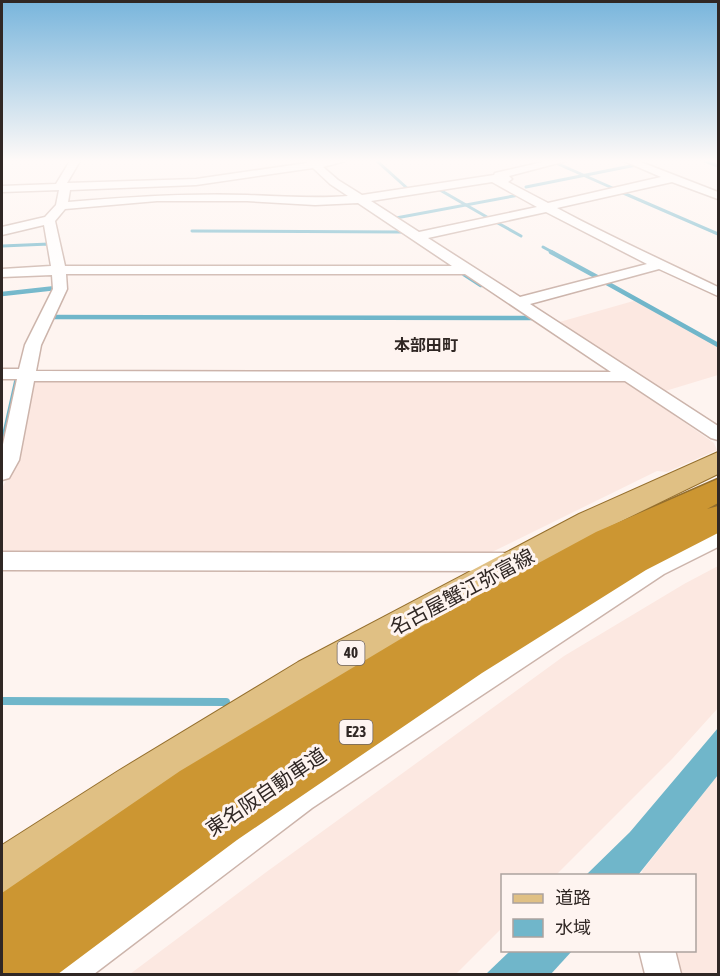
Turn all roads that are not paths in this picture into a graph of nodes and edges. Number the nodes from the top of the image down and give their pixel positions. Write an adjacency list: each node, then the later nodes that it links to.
1 (62, 206): 5 (street)
2 (372, 207): 7 (street)
3 (550, 207): 7 (street)
4 (553, 207): 8 (street)
5 (49, 220): 6 (street); 9 (street)
6 (2, 231)
7 (417, 236): 10 (street)
8 (664, 264): 12 (street); 13 (street); 14 (street)
9 (59, 270): 10 (street); 11 (street); 16 (street)
10 (470, 270): 14 (street)
11 (2, 273)
12 (718, 283)
13 (718, 292)
14 (519, 302): 17 (street)
15 (2, 374): 16 (street)
16 (27, 375): 17 (street); 20 (street)
17 (629, 375): 18 (street)
18 (718, 435)
19 (718, 462): 25 (main road, 名古屋蟹江弥富線 / 40)
20 (2, 473)
21 (718, 490): 27 (highway, E23)
22 (718, 518): 29 (highway, 東名阪自動車道 / E23)
23 (718, 537): 30 (street)
24 (2, 561): 25 (street)
25 (519, 562): 26 (main road, 名古屋蟹江弥富線 / 40)
26 (2, 874)
27 (2, 926)
28 (657, 952): 31 (street)
29 (11, 975)
30 (65, 975)
31 (663, 975)

